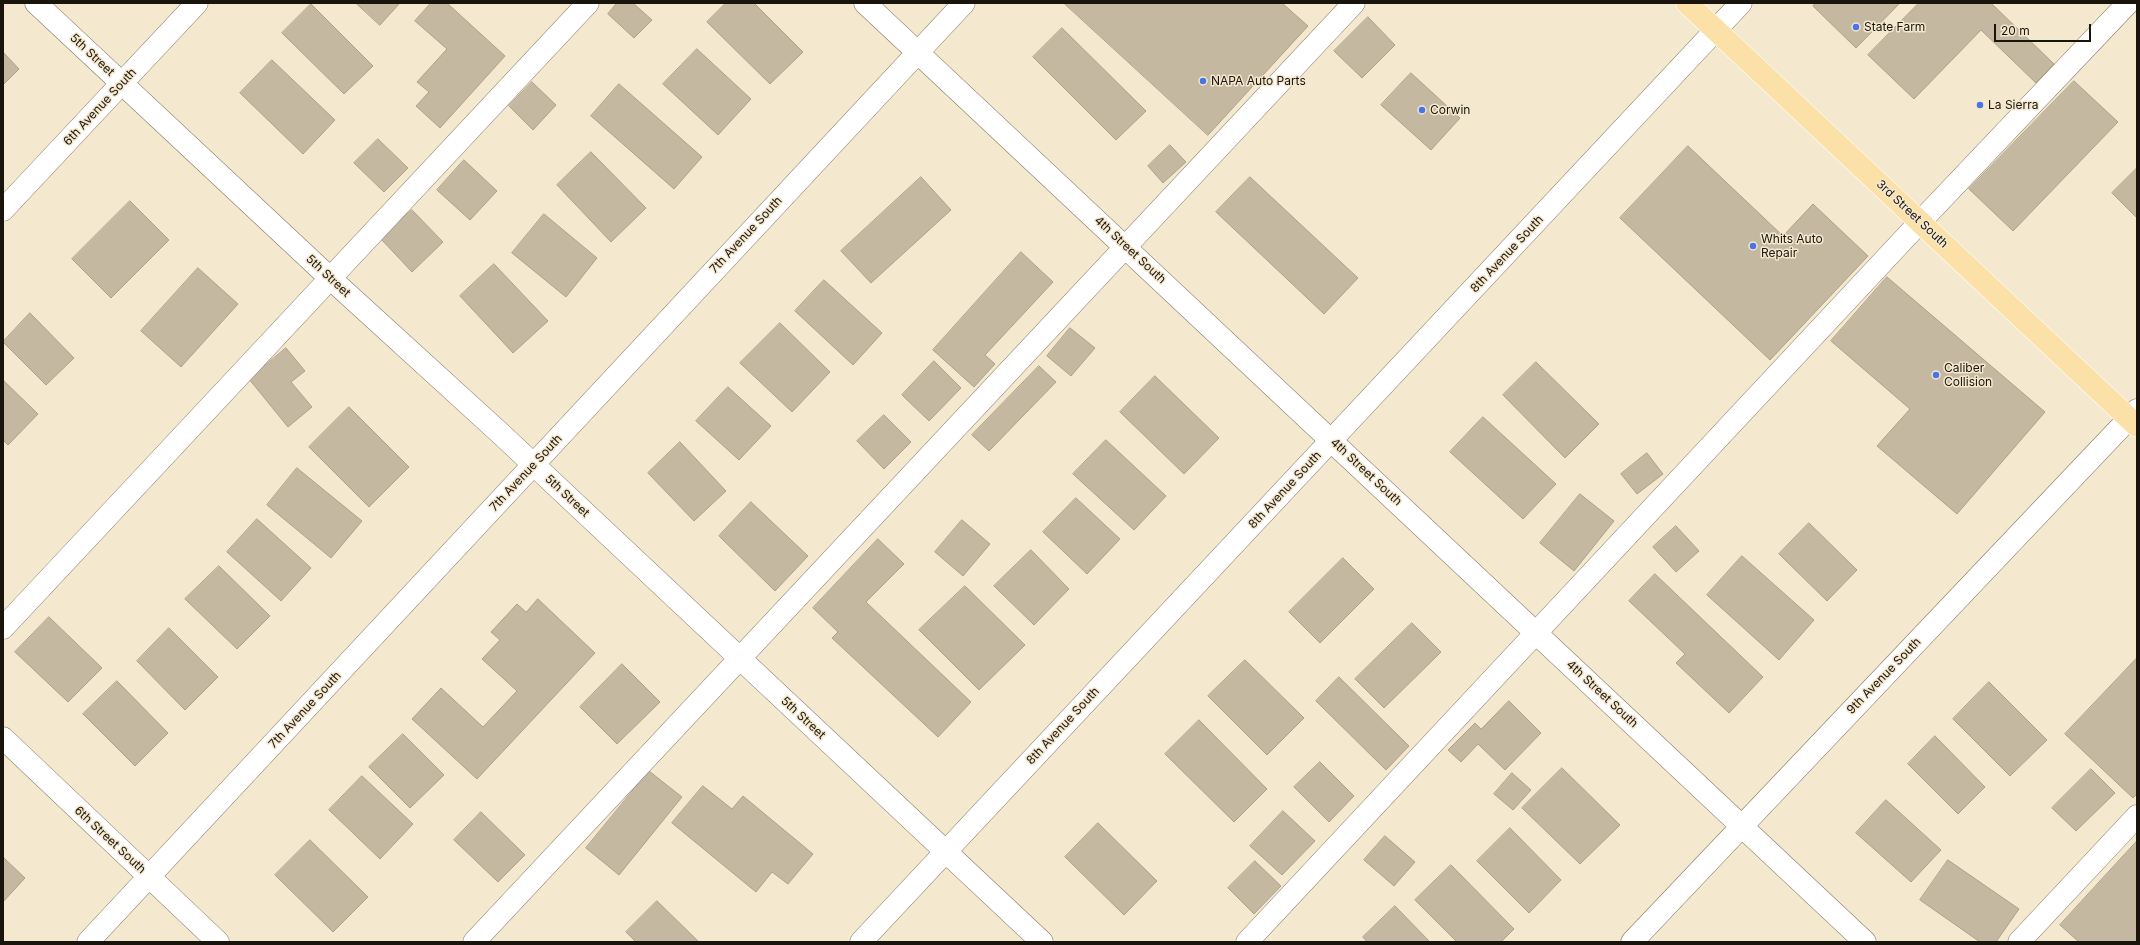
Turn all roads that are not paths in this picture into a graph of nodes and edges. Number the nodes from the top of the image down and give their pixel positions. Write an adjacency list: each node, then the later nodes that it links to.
1 (36, 3): 12 (street, 5th Street)
2 (197, 3): 12 (street, 6th Avenue South)
3 (588, 3): 16 (street)
4 (865, 3): 11 (street, 4th Street South)
5 (964, 3): 11 (street, 7th Avenue South)
6 (1354, 3): 15 (street)
7 (1687, 3): 10 (main road, 3rd Street South)
8 (1741, 3): 10 (street, 8th Avenue South)
9 (2128, 3): 14 (street)
10 (1716, 30): 14 (main road, 3rd Street South); 18 (street, 8th Avenue South)
11 (917, 51): 15 (street, 4th Street South); 19 (street, 7th Avenue South)
12 (122, 83): 13 (street, 6th Avenue South); 16 (street, 5th Street)
13 (3, 210)
14 (1920, 222): 17 (main road, 3rd Street South); 21 (street)
15 (1126, 246): 18 (street, 4th Street South); 22 (street)
16 (331, 279): 19 (street, 5th Street); 20 (street)
17 (2134, 418): 25 (street, 9th Avenue South)
18 (1332, 440): 21 (street, 4th Street South); 26 (street, 8th Avenue South)
19 (533, 465): 22 (street, 5th Street); 27 (street, 7th Avenue South)
20 (3, 628)
21 (1536, 633): 25 (street, 4th Street South); 33 (street)
22 (740, 659): 26 (street, 5th Street); 30 (street)
23 (3, 738): 27 (street, 6th Street South)
24 (2137, 816): 36 (street)
25 (1741, 826): 34 (street, 9th Avenue South); 35 (street, 4th Street South)
26 (946, 852): 31 (street, 8th Avenue South); 32 (street, 5th Street)
27 (150, 878): 28 (street, 7th Avenue South); 29 (street, 6th Street South)
28 (88, 942)
29 (218, 942)
30 (474, 942)
31 (861, 942)
32 (1042, 942)
33 (1247, 942)
34 (1632, 942)
35 (1866, 942)
36 (2019, 942)

